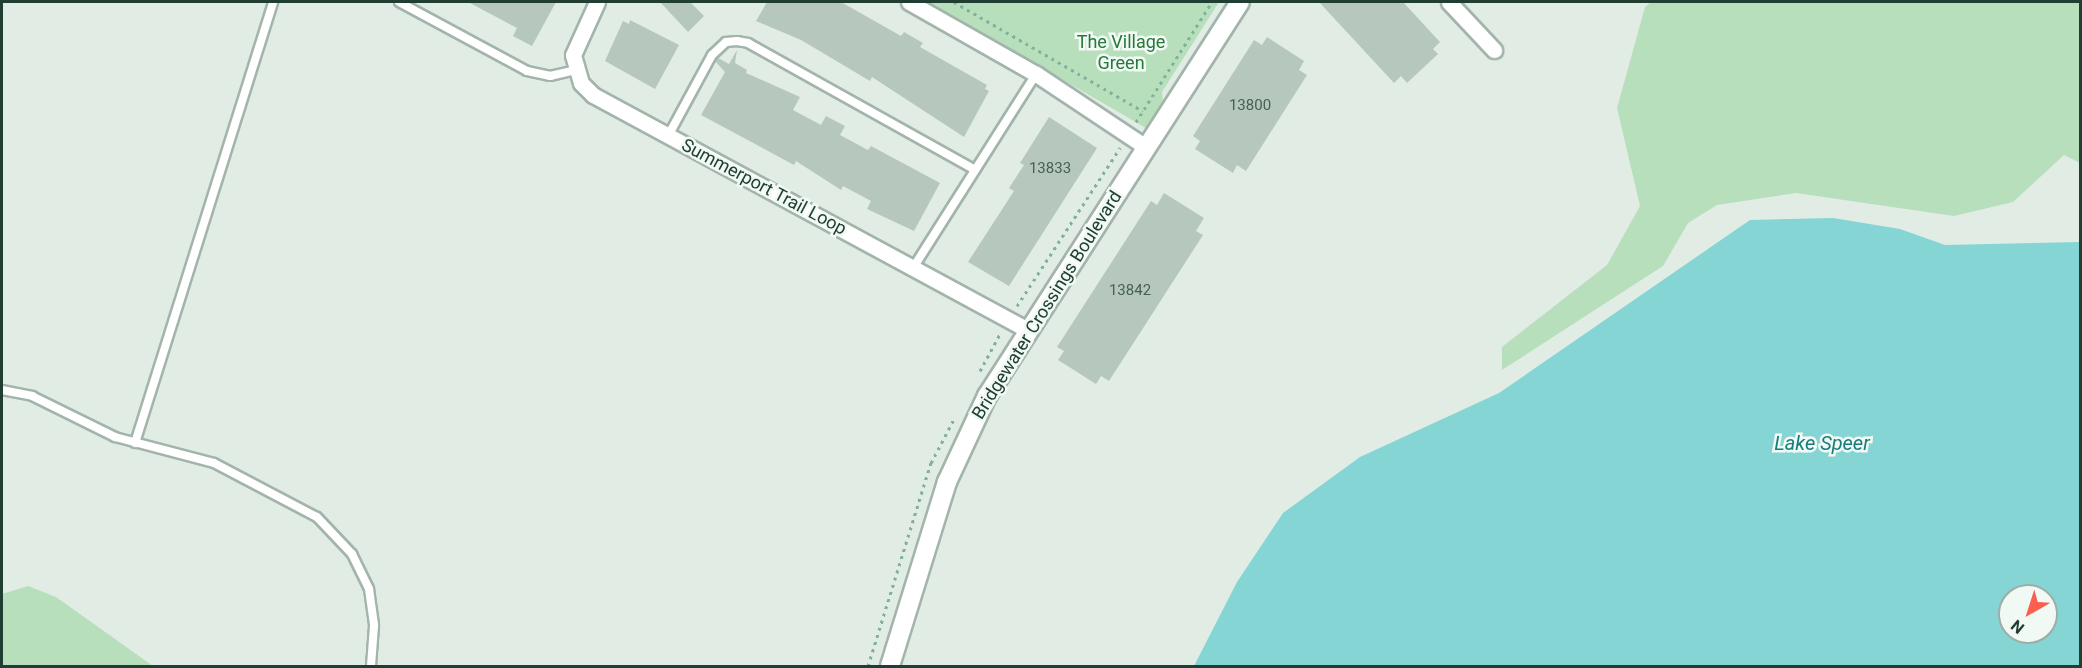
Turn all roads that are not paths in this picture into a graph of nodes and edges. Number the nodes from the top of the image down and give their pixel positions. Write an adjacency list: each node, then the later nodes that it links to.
1 (273, 2): 16 (lane)
2 (399, 2): 8 (lane)
3 (597, 2): 8 (street)
4 (909, 2): 9 (street)
5 (1240, 2): 11 (street, Bridgewater Crossings Boulevard)
6 (1449, 2): 7 (street)
7 (1494, 50)
8 (576, 70): 10 (street, Summerport Trail Loop)
9 (1036, 74): 11 (street); 12 (lane)
10 (668, 136): 12 (lane); 13 (street, Summerport Trail Loop)
11 (1146, 147): 14 (street, Bridgewater Crossings Boulevard)
12 (975, 171): 13 (lane)
13 (913, 268): 14 (street, Summerport Trail Loop)
14 (1028, 330): 18 (street, Bridgewater Crossings Boulevard)
15 (2, 390): 16 (lane)
16 (135, 443): 17 (lane)
17 (371, 666)
18 (890, 666)

